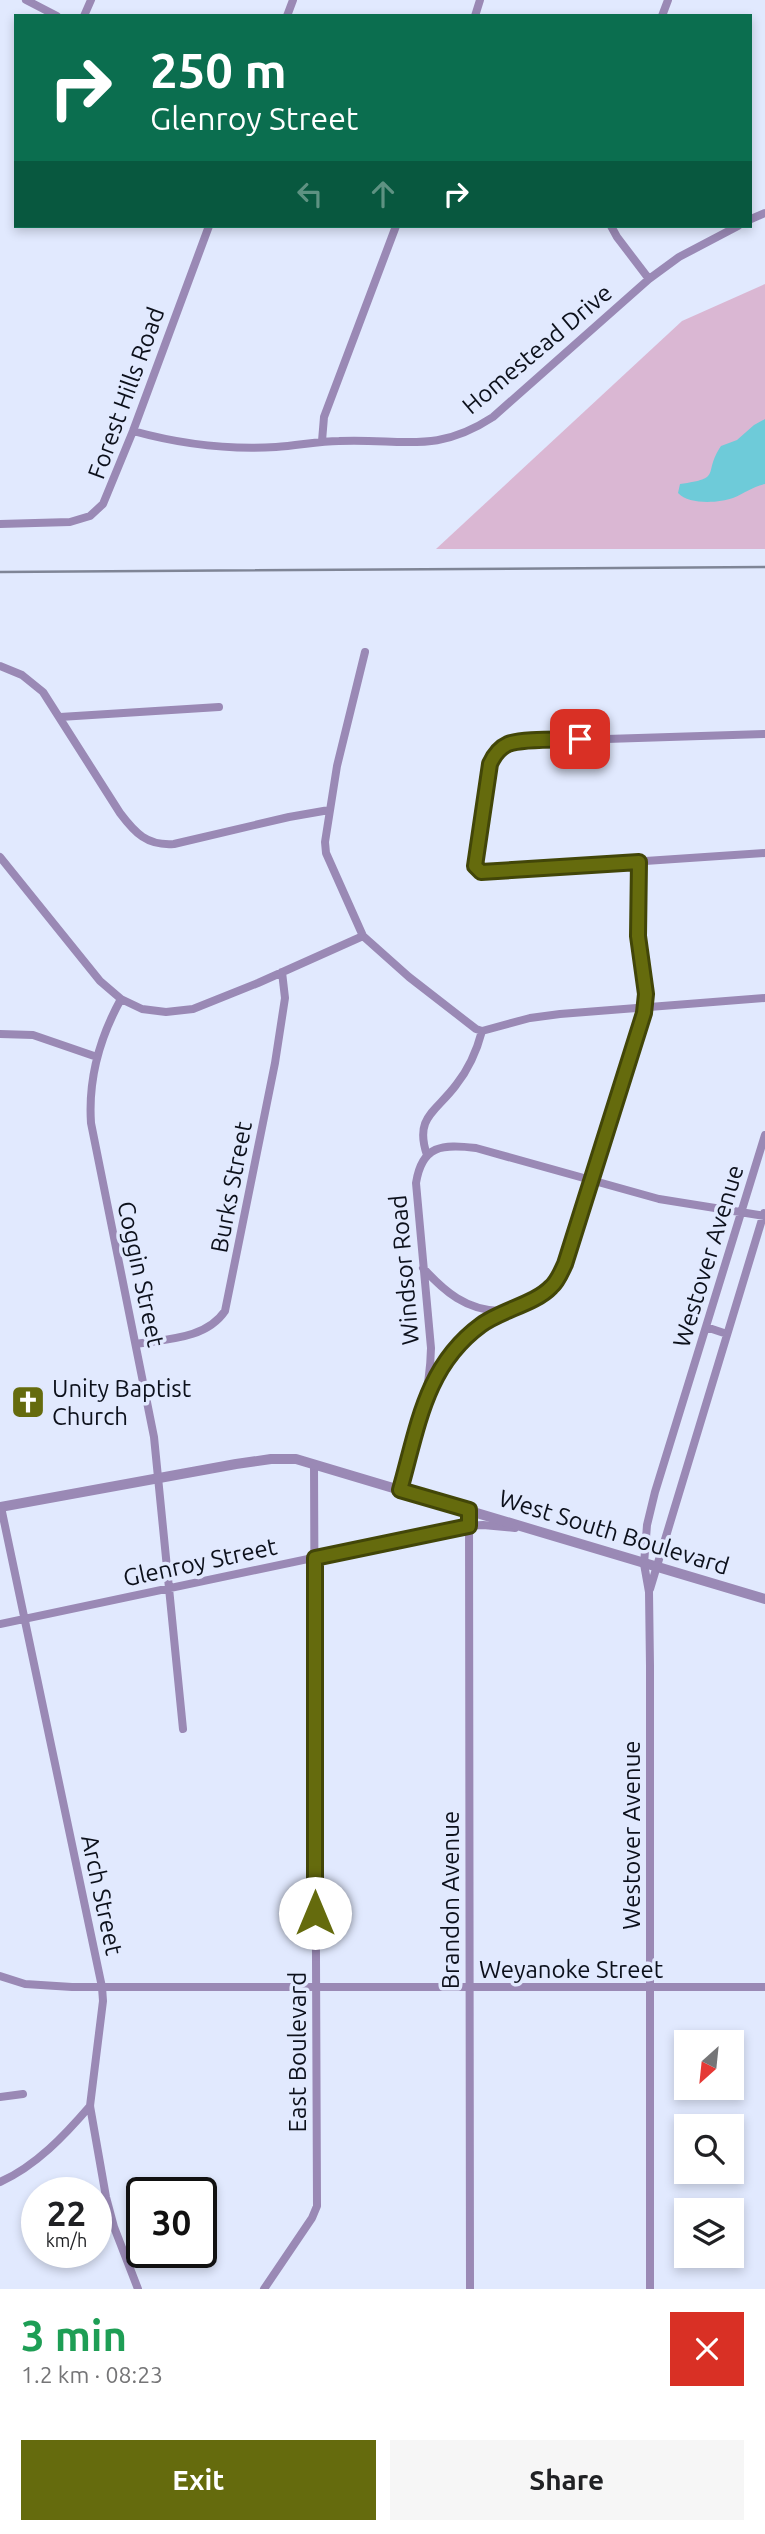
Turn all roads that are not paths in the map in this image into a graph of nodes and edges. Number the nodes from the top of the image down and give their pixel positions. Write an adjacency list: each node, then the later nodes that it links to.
1 (26, 0): 2 (street)
2 (53, 14)
3 (208, 228): 8 (street, Forest Hills Road)
4 (395, 228): 9 (street)
5 (612, 228): 7 (street)
6 (734, 228): 7 (street, Homestead Drive)
7 (649, 279): 9 (street, Homestead Drive)
8 (133, 431): 9 (street, Homestead Drive); 10 (street, Forest Hills Road)
9 (322, 441)
10 (0, 524)
11 (365, 652): 16 (street)
12 (0, 666): 14 (street)
13 (219, 707): 14 (street)
14 (60, 718): 16 (street)
15 (765, 734): 19 (street)
16 (329, 810): 20 (street)
17 (765, 853): 19 (street)
18 (0, 856): 23 (street)
19 (639, 862): 24 (street)
20 (363, 936): 21 (street); 25 (street)
21 (282, 972): 23 (street); 37 (street, Burks Street)
22 (765, 998): 24 (street)
23 (121, 999): 27 (street, Coggin Street)
24 (645, 1007): 25 (street); 30 (street)
25 (482, 1031): 29 (street)
26 (0, 1034): 27 (street)
27 (97, 1057): 37 (street, Coggin Street)
28 (765, 1135): 31 (street, Westover Avenue)
29 (426, 1155): 30 (street); 33 (street, Windsor Road)
30 (591, 1179): 31 (street); 34 (street)
31 (741, 1212): 32 (street); 35 (street, Westover Avenue)
32 (765, 1214): 36 (street, Westover Avenue)
33 (423, 1268): 34 (street); 38 (street, Windsor Road)
34 (503, 1311): 38 (street)
35 (706, 1327): 36 (street); 47 (street, Westover Avenue)
36 (727, 1334): 48 (street, Westover Avenue)
37 (136, 1344): 40 (street, Coggin Street)
38 (428, 1390): 41 (street, Windsor Road)
39 (314, 1464): 40 (street, West South Boulevard); 41 (street, West South Boulevard); 46 (street, East Boulevard)
40 (158, 1478): 42 (street, West South Boulevard); 49 (street, Coggin Street)
41 (400, 1490): 43 (street, West South Boulevard)
42 (0, 1507): 52 (street, Arch Street)
43 (469, 1510): 44 (street, Brandon Avenue); 45 (street, West South Boulevard)
44 (469, 1526): 45 (street, Glenroy Street); 46 (street, Glenroy Street); 60 (street, Brandon Avenue)
45 (533, 1530): 47 (street, West South Boulevard)
46 (315, 1558): 49 (street, Glenroy Street); 59 (street, East Boulevard)
47 (644, 1564): 48 (street, West South Boulevard); 50 (street, Westover Avenue)
48 (657, 1568): 50 (street, Westover Avenue); 51 (street, West South Boulevard)
49 (170, 1589): 52 (street, Glenroy Street); 54 (street, Coggin Street)
50 (649, 1592): 57 (street, Westover Avenue)
51 (765, 1599)
52 (24, 1619): 53 (street, Glenroy Street); 56 (street, Arch Street)
53 (0, 1624)
54 (183, 1729)
55 (0, 1976): 56 (street, Weyanoke Street)
56 (102, 1987): 59 (street, Weyanoke Street); 63 (street, Arch Street)
57 (650, 1987): 58 (street, Weyanoke Street); 60 (street, Weyanoke Street); 68 (street, Westover Avenue)
58 (765, 1987)
59 (315, 1988): 60 (street, Weyanoke Street); 66 (street, East Boulevard)
60 (470, 1988): 67 (street, Brandon Avenue)
61 (23, 2094): 62 (street)
62 (0, 2098)
63 (90, 2106): 64 (street); 65 (street, Arch Street)
64 (0, 2182)
65 (138, 2289)
66 (264, 2289)
67 (470, 2289)
68 (650, 2289)

